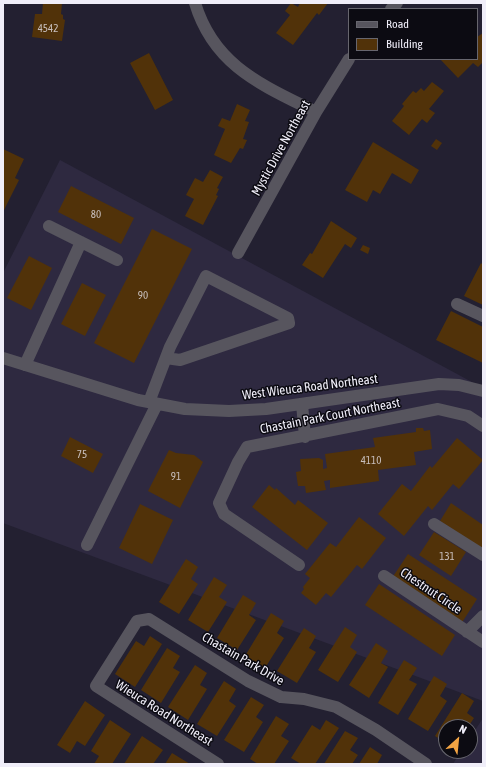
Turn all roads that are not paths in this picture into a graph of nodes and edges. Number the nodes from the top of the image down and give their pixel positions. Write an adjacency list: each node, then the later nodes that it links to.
1 (195, 3): 3 (street)
2 (348, 60): 3 (street, Mystic Drive Northeast)
3 (316, 112): 6 (street, Mystic Drive Northeast)
4 (49, 226): 5 (street)
5 (82, 242): 7 (street); 12 (street)
6 (238, 253)
7 (117, 260)
8 (457, 304): 9 (street)
9 (483, 316)
10 (3, 358): 12 (street, West Wieuca Road Northeast)
11 (166, 358): 11 (street); 14 (street)
12 (25, 365): 14 (street, West Wieuca Road Northeast)
13 (483, 391): 15 (street, West Wieuca Road Northeast)
14 (153, 403): 15 (street, West Wieuca Road Northeast); 19 (street)
15 (302, 404): 17 (street)
16 (483, 426): 17 (street, Chastain Park Court Northeast)
17 (305, 437): 21 (street, Chastain Park Court Northeast)
18 (434, 524): 20 (street)
19 (87, 545)
20 (483, 555)
21 (299, 565)
22 (384, 576): 24 (street, Chestnut Circle)
23 (483, 616): 24 (street)
24 (467, 632): 25 (street, Chestnut Circle)
25 (483, 642)
26 (96, 686): 27 (street, Wieuca Road Northeast); 28 (street, Chastain Park Drive)
27 (218, 764)
28 (426, 764)

